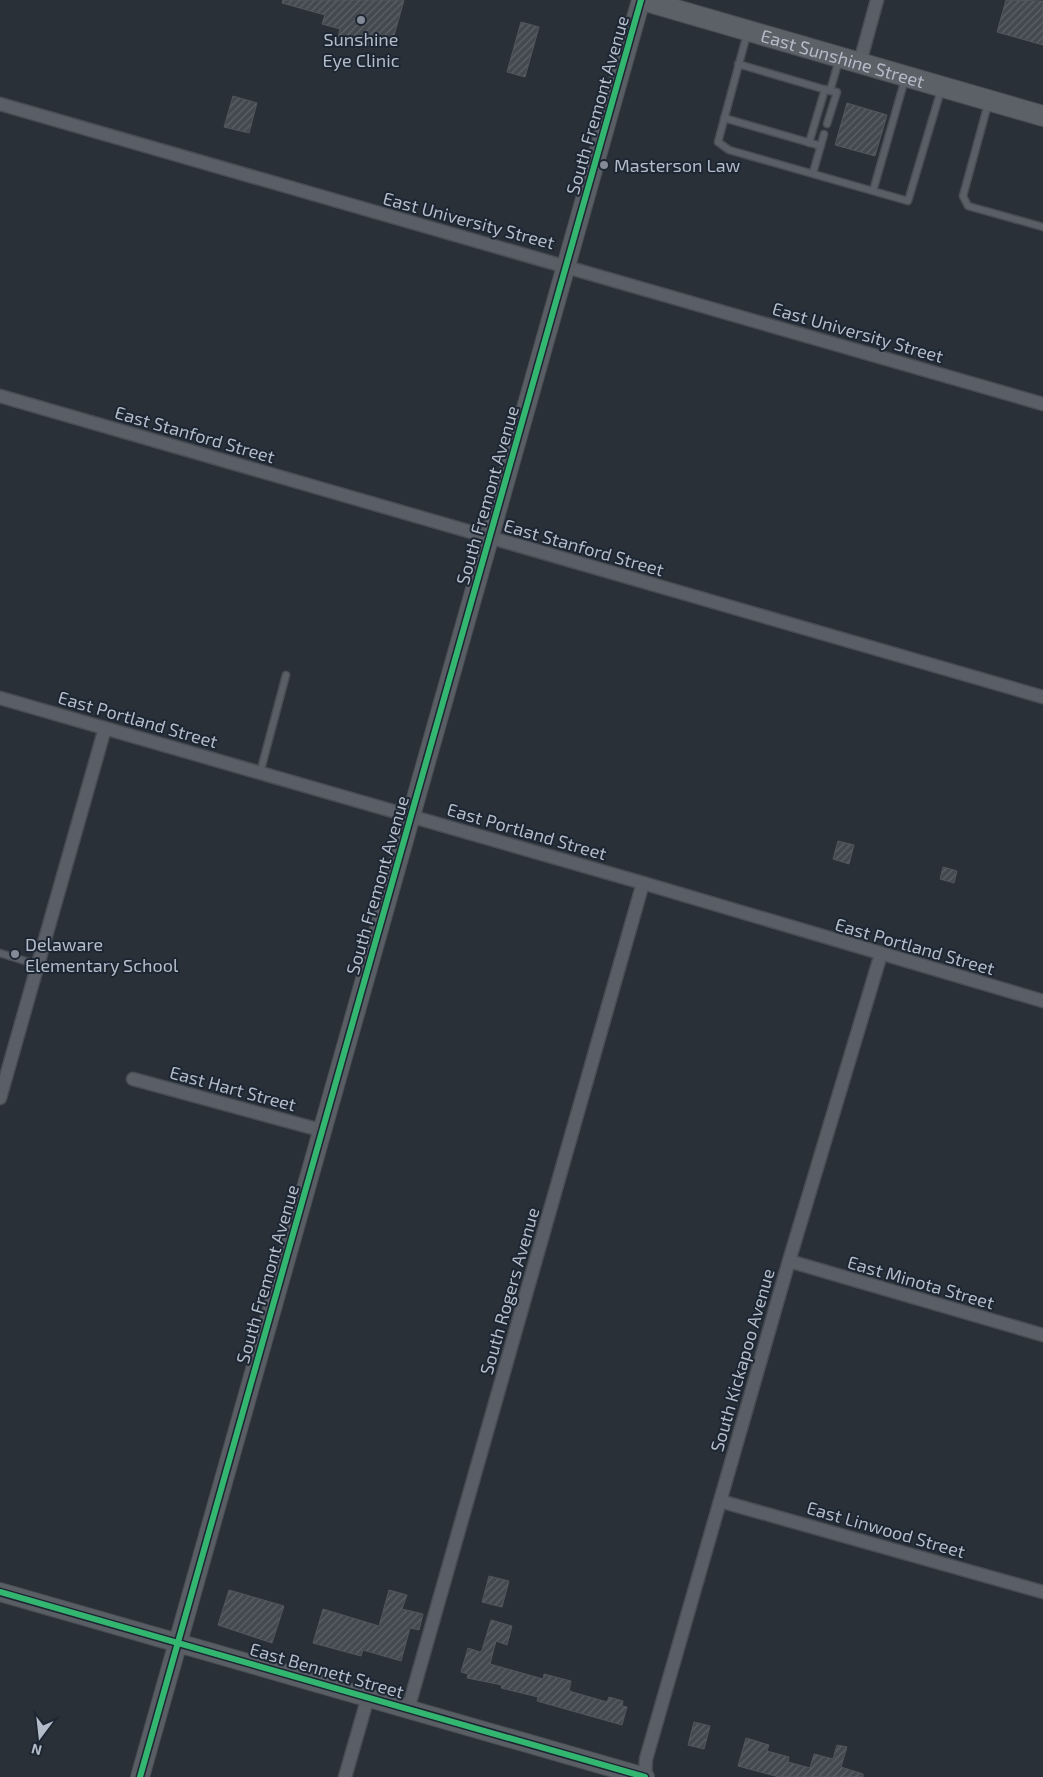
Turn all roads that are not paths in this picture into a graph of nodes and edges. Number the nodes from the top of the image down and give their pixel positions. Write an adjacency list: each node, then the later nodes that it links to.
1 (642, 0): 3 (main road, East Sunshine Street); 21 (street, South Fremont Avenue)
2 (877, 0): 5 (street)
3 (748, 30): 4 (main road, East Sunshine Street); 6 (lane)
4 (840, 56): 5 (main road, East Sunshine Street); 9 (lane)
5 (860, 62): 7 (main road, East Sunshine Street)
6 (738, 64): 9 (lane); 13 (lane)
7 (906, 76): 8 (main road, East Sunshine Street); 19 (lane)
8 (942, 86): 10 (main road, East Sunshine Street); 19 (lane)
9 (828, 90): 14 (lane); 16 (lane)
10 (989, 100): 12 (main road, East Sunshine Street); 20 (lane)
11 (0, 104): 21 (street, East University Street)
12 (1043, 116)
13 (724, 118): 16 (lane); 18 (lane)
14 (827, 124)
15 (824, 134): 17 (lane)
16 (809, 143): 17 (lane)
17 (821, 146): 18 (lane)
18 (813, 173): 19 (lane)
19 (873, 191)
20 (1043, 227)
21 (567, 265): 23 (street, East University Street); 24 (street, South Fremont Avenue)
22 (0, 396): 24 (street, East Stanford Street)
23 (1043, 404)
24 (490, 538): 26 (street, East Stanford Street); 30 (street, South Fremont Avenue)
25 (286, 675): 29 (lane)
26 (1043, 697)
27 (0, 698): 28 (street, East Portland Street)
28 (105, 728): 29 (street, East Portland Street); 34 (street)
29 (260, 773): 30 (street, East Portland Street)
30 (412, 816): 31 (street, East Portland Street); 38 (street, South Fremont Avenue)
31 (643, 883): 33 (street, East Portland Street); 46 (street, South Rogers Avenue)
32 (0, 953): 34 (lane)
33 (881, 954): 35 (street, East Portland Street); 39 (street, South Kickapoo Avenue)
34 (38, 965): 37 (street)
35 (1043, 1001)
36 (133, 1079): 38 (street, East Hart Street)
37 (0, 1098)
38 (324, 1131): 44 (street, South Fremont Avenue)
39 (789, 1261): 40 (street, East Minota Street); 41 (street, South Kickapoo Avenue)
40 (1043, 1335)
41 (720, 1501): 43 (street, East Linwood Street); 49 (street, South Kickapoo Avenue)
42 (0, 1592): 44 (street, East Bennett Street)
43 (1043, 1592)
44 (177, 1643): 45 (street, East Bennett Street); 47 (street, South Fremont Avenue)
45 (368, 1697): 46 (street, East Bennett Street); 48 (street)
46 (408, 1710): 49 (street, East Bennett Street)
47 (140, 1777)
48 (345, 1777)
49 (645, 1777)

